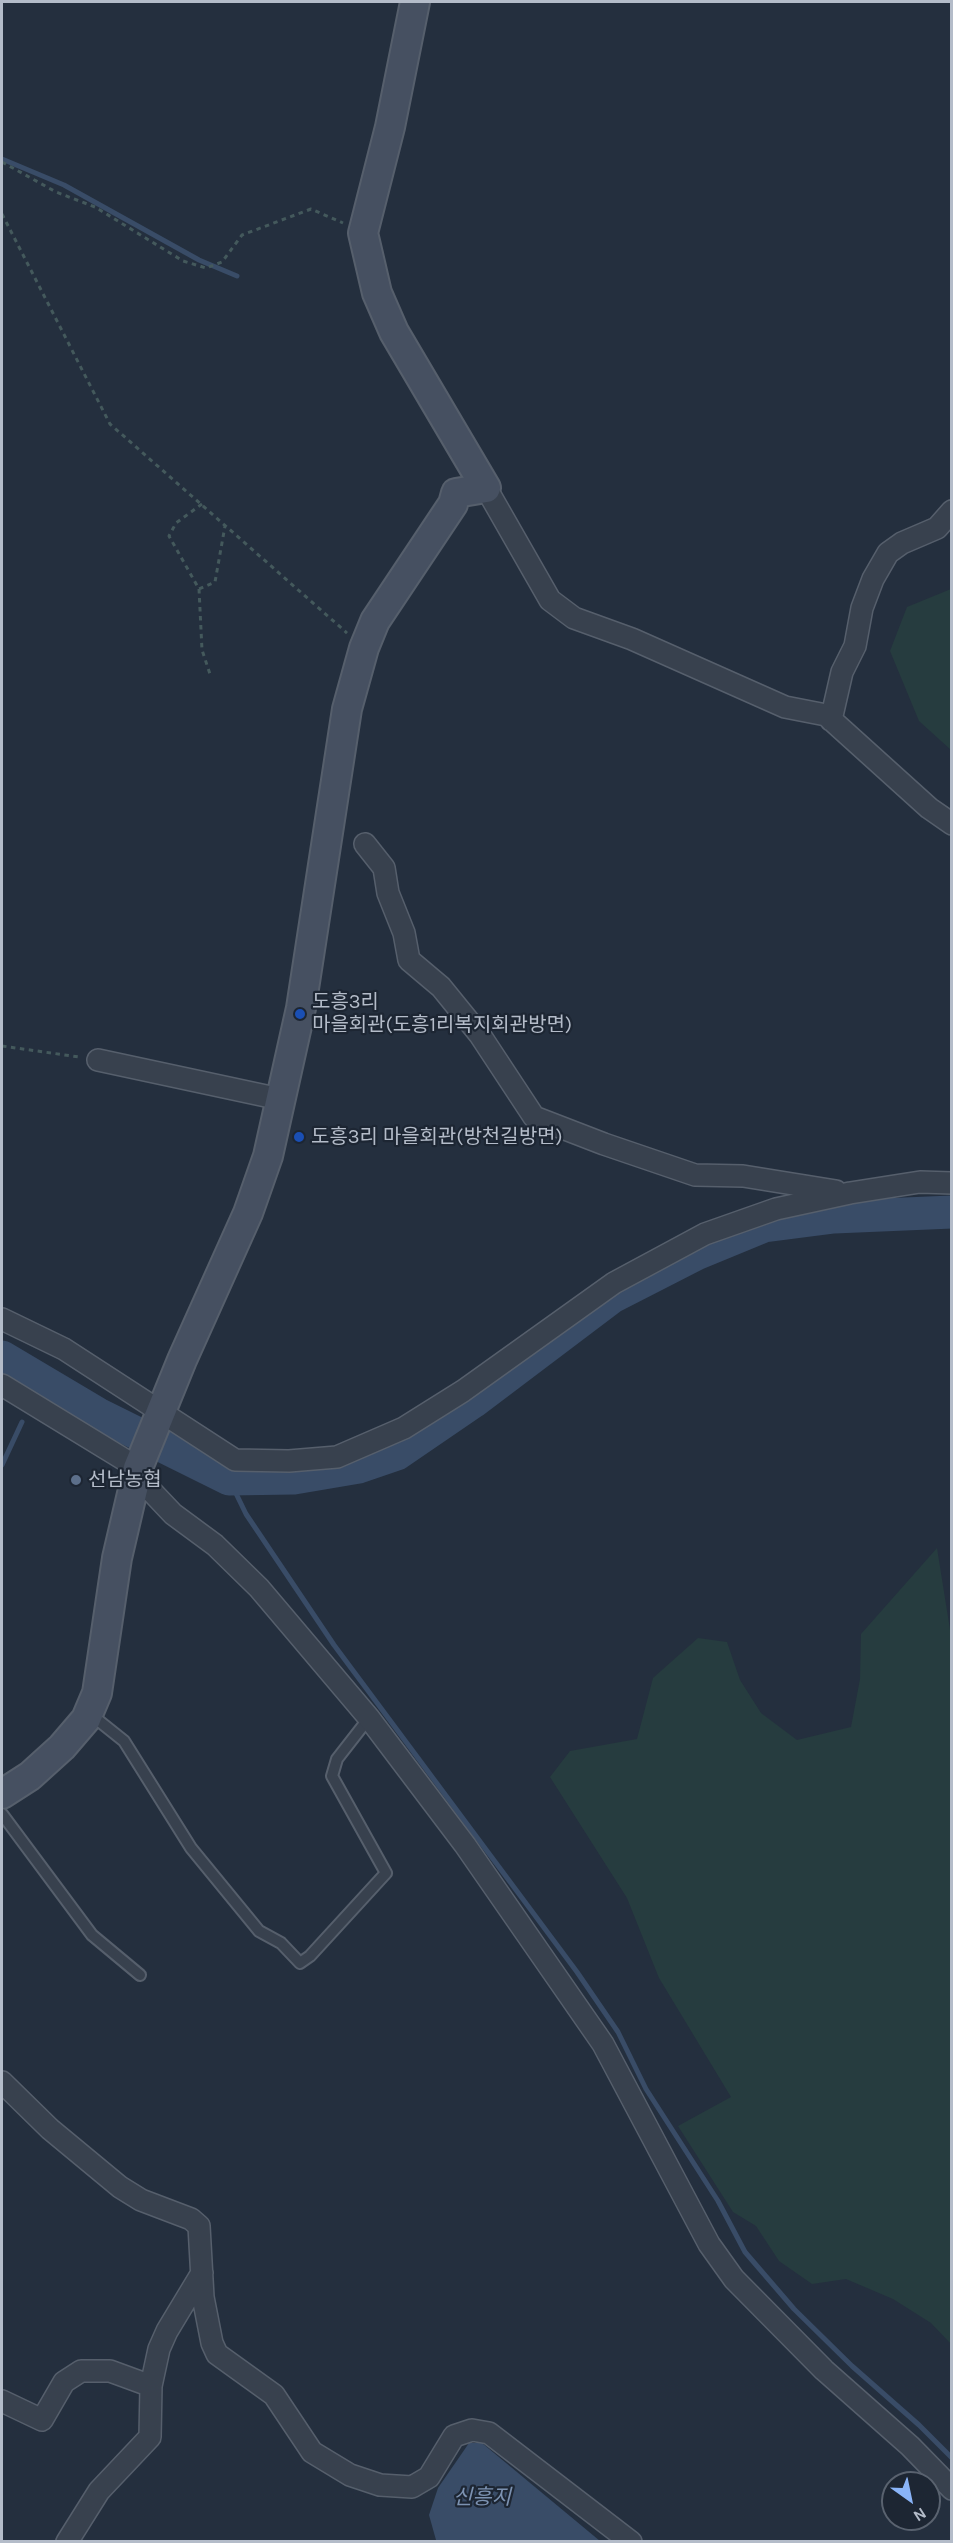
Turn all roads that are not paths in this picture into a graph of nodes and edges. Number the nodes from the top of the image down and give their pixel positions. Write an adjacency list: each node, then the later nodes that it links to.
1 (415, 2): 2 (street)
2 (486, 488): 4 (street); 8 (street)
3 (951, 512): 4 (street)
4 (831, 720): 5 (street)
5 (951, 824)
6 (365, 844): 10 (street)
7 (98, 1060): 8 (street)
8 (280, 1099): 13 (street)
9 (951, 1183): 10 (street)
10 (850, 1193): 13 (street)
11 (2, 1319): 13 (street)
12 (2, 1385): 14 (street)
13 (158, 1417): 14 (street)
14 (139, 1466): 15 (street); 16 (street)
15 (88, 1713): 16 (lane); 17 (street)
16 (369, 1718): 24 (street)
17 (2, 1794)
18 (2, 1814): 19 (lane)
19 (140, 1975)
20 (2, 2082): 21 (street)
21 (202, 2273): 22 (street); 26 (street)
22 (151, 2386): 23 (street); 25 (street)
23 (2, 2401)
24 (951, 2489)
25 (67, 2541)
26 (631, 2541)

